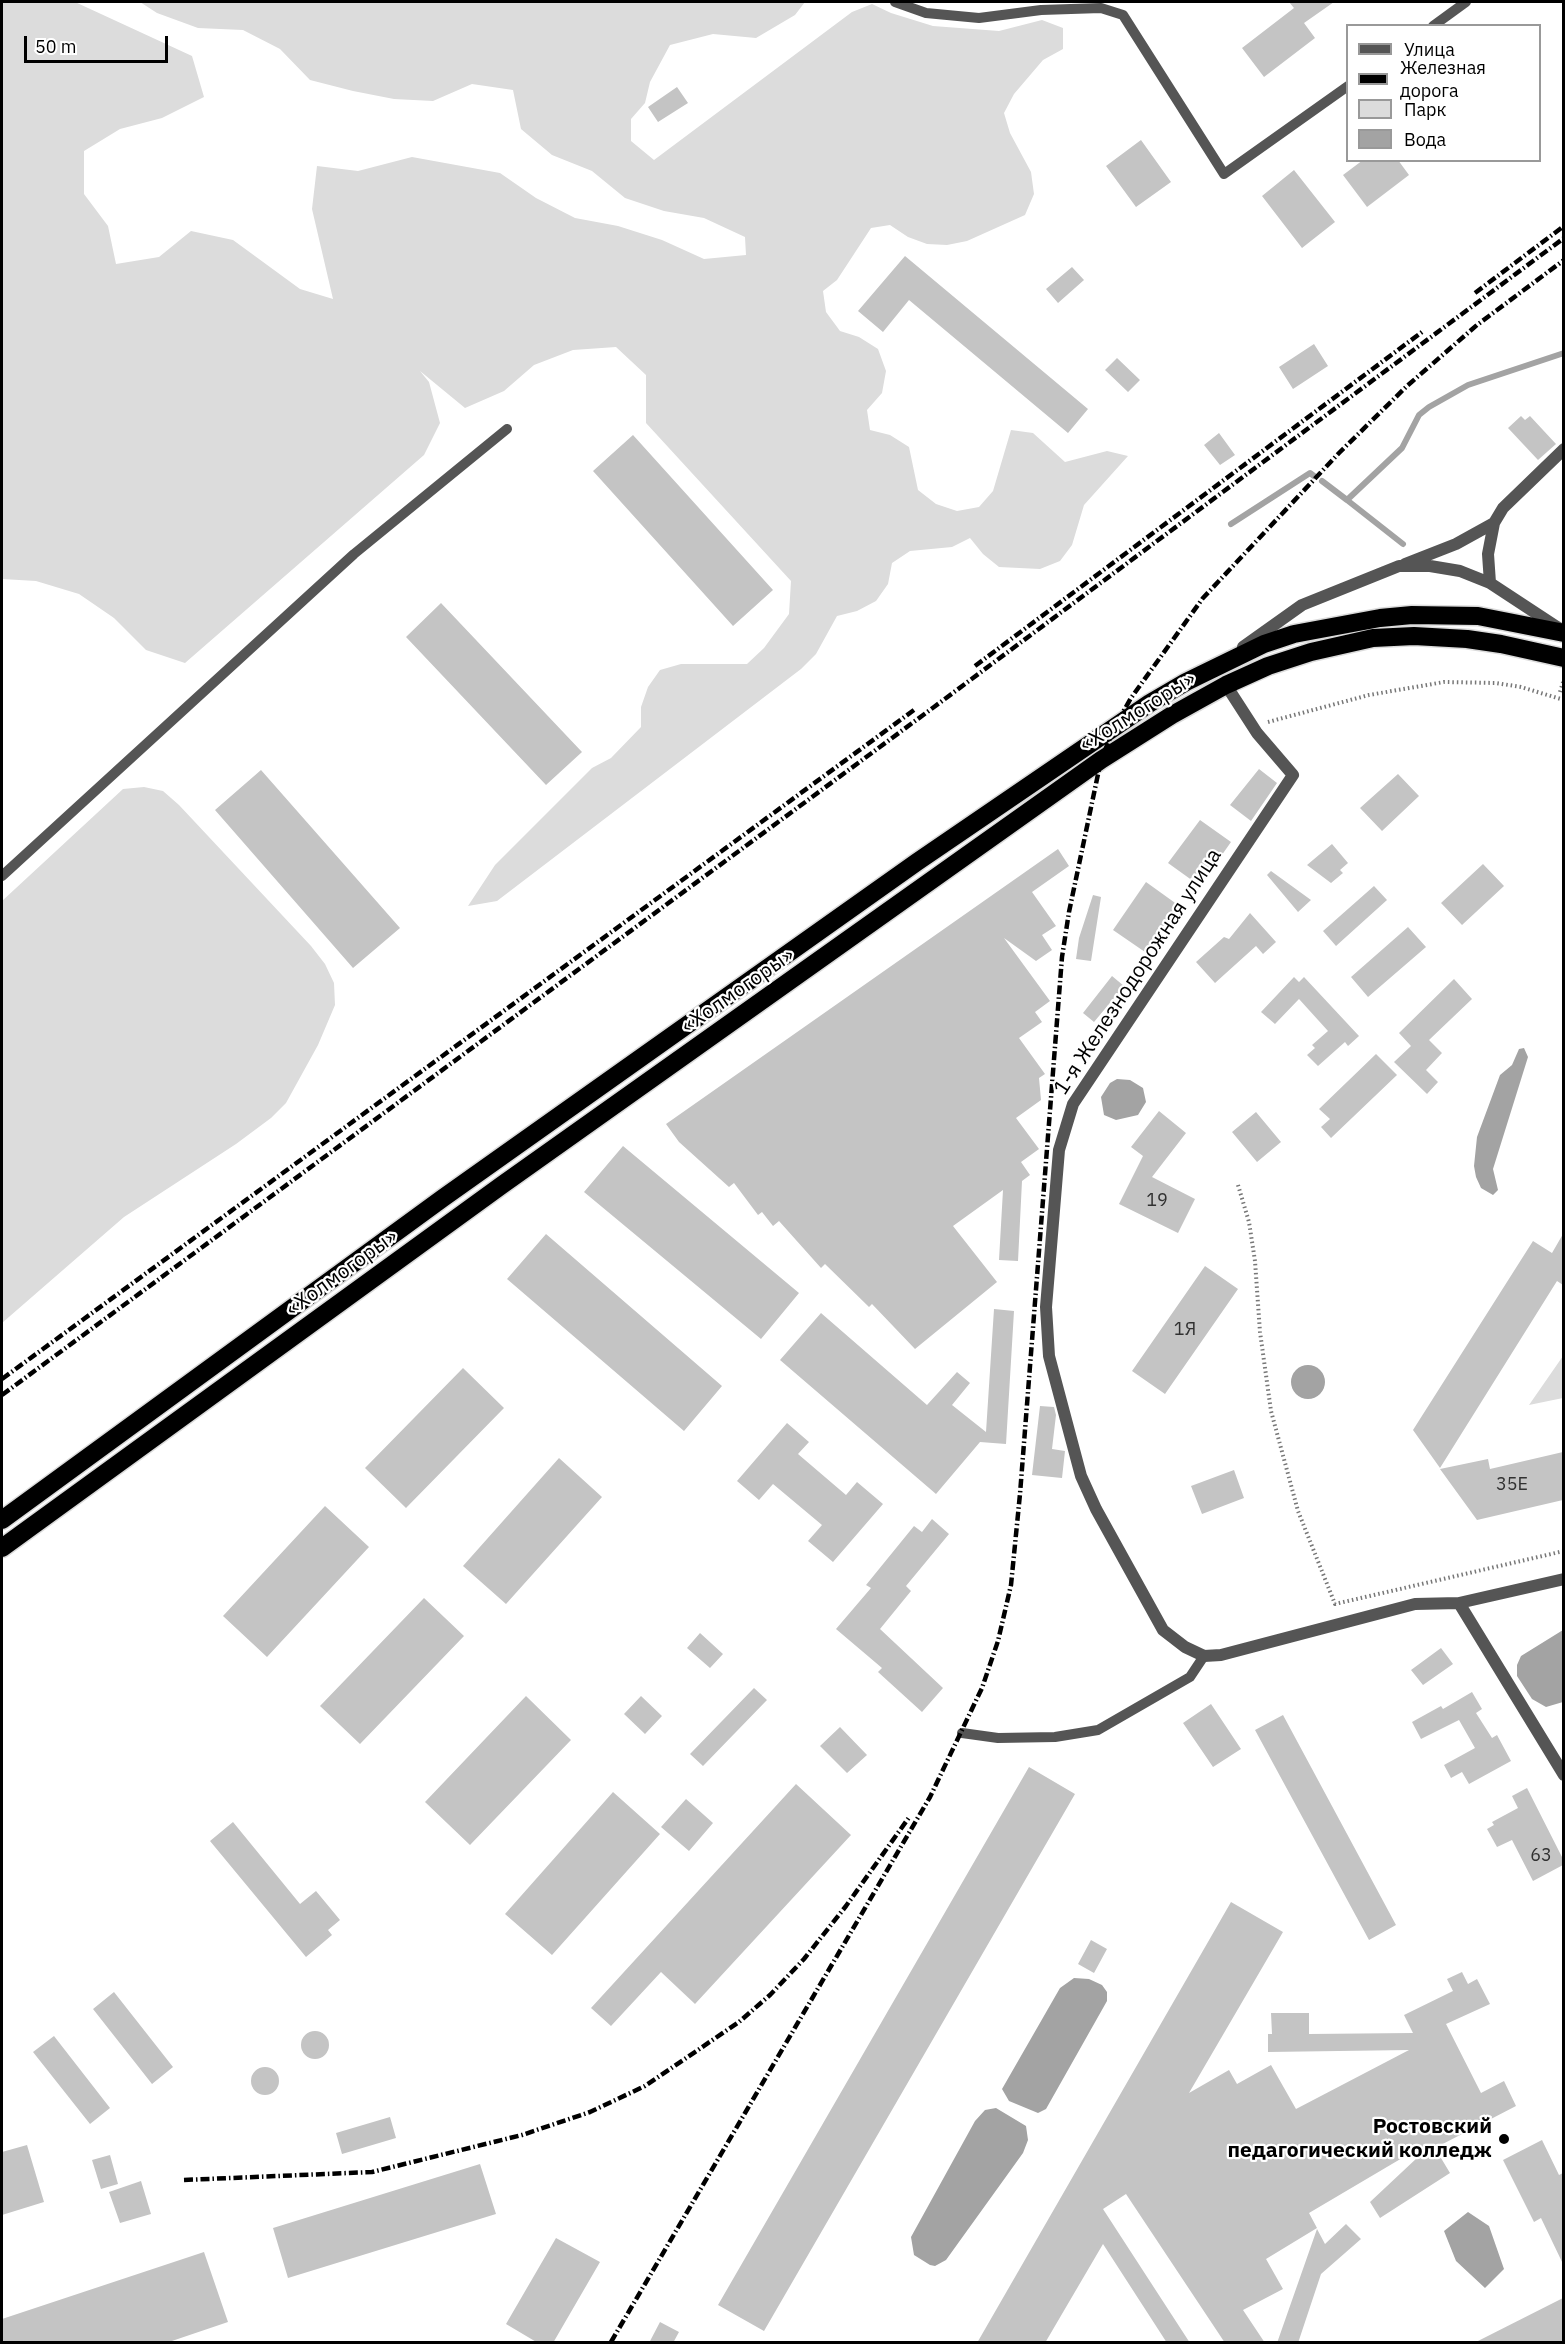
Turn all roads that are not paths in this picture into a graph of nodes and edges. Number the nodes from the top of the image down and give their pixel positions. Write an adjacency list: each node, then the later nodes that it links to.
1 (895, 2): 4 (lane)
2 (1466, 2): 3 (lane)
3 (1436, 24)
4 (1346, 87)
5 (507, 429): 14 (lane)
6 (1563, 449): 7 (street)
7 (1494, 524): 8 (street); 9 (street)
8 (1399, 566): 9 (street); 12 (street)
9 (1490, 583): 10 (street)
10 (1563, 632): 12 (highway, «Холмогоры»)
11 (1563, 658): 13 (highway, «Холмогоры»)
12 (1218, 665): 15 (highway, «Холмогоры»)
13 (1226, 685): 16 (highway, «Холмогоры»); 19 (street, 1-я Железнодорожная улица)
14 (2, 876)
15 (2, 1520)
16 (2, 1548)
17 (1563, 1579): 18 (street)
18 (1459, 1603): 19 (street); 21 (street)
19 (1204, 1656): 20 (lane)
20 (962, 1733)
21 (1563, 1774)

